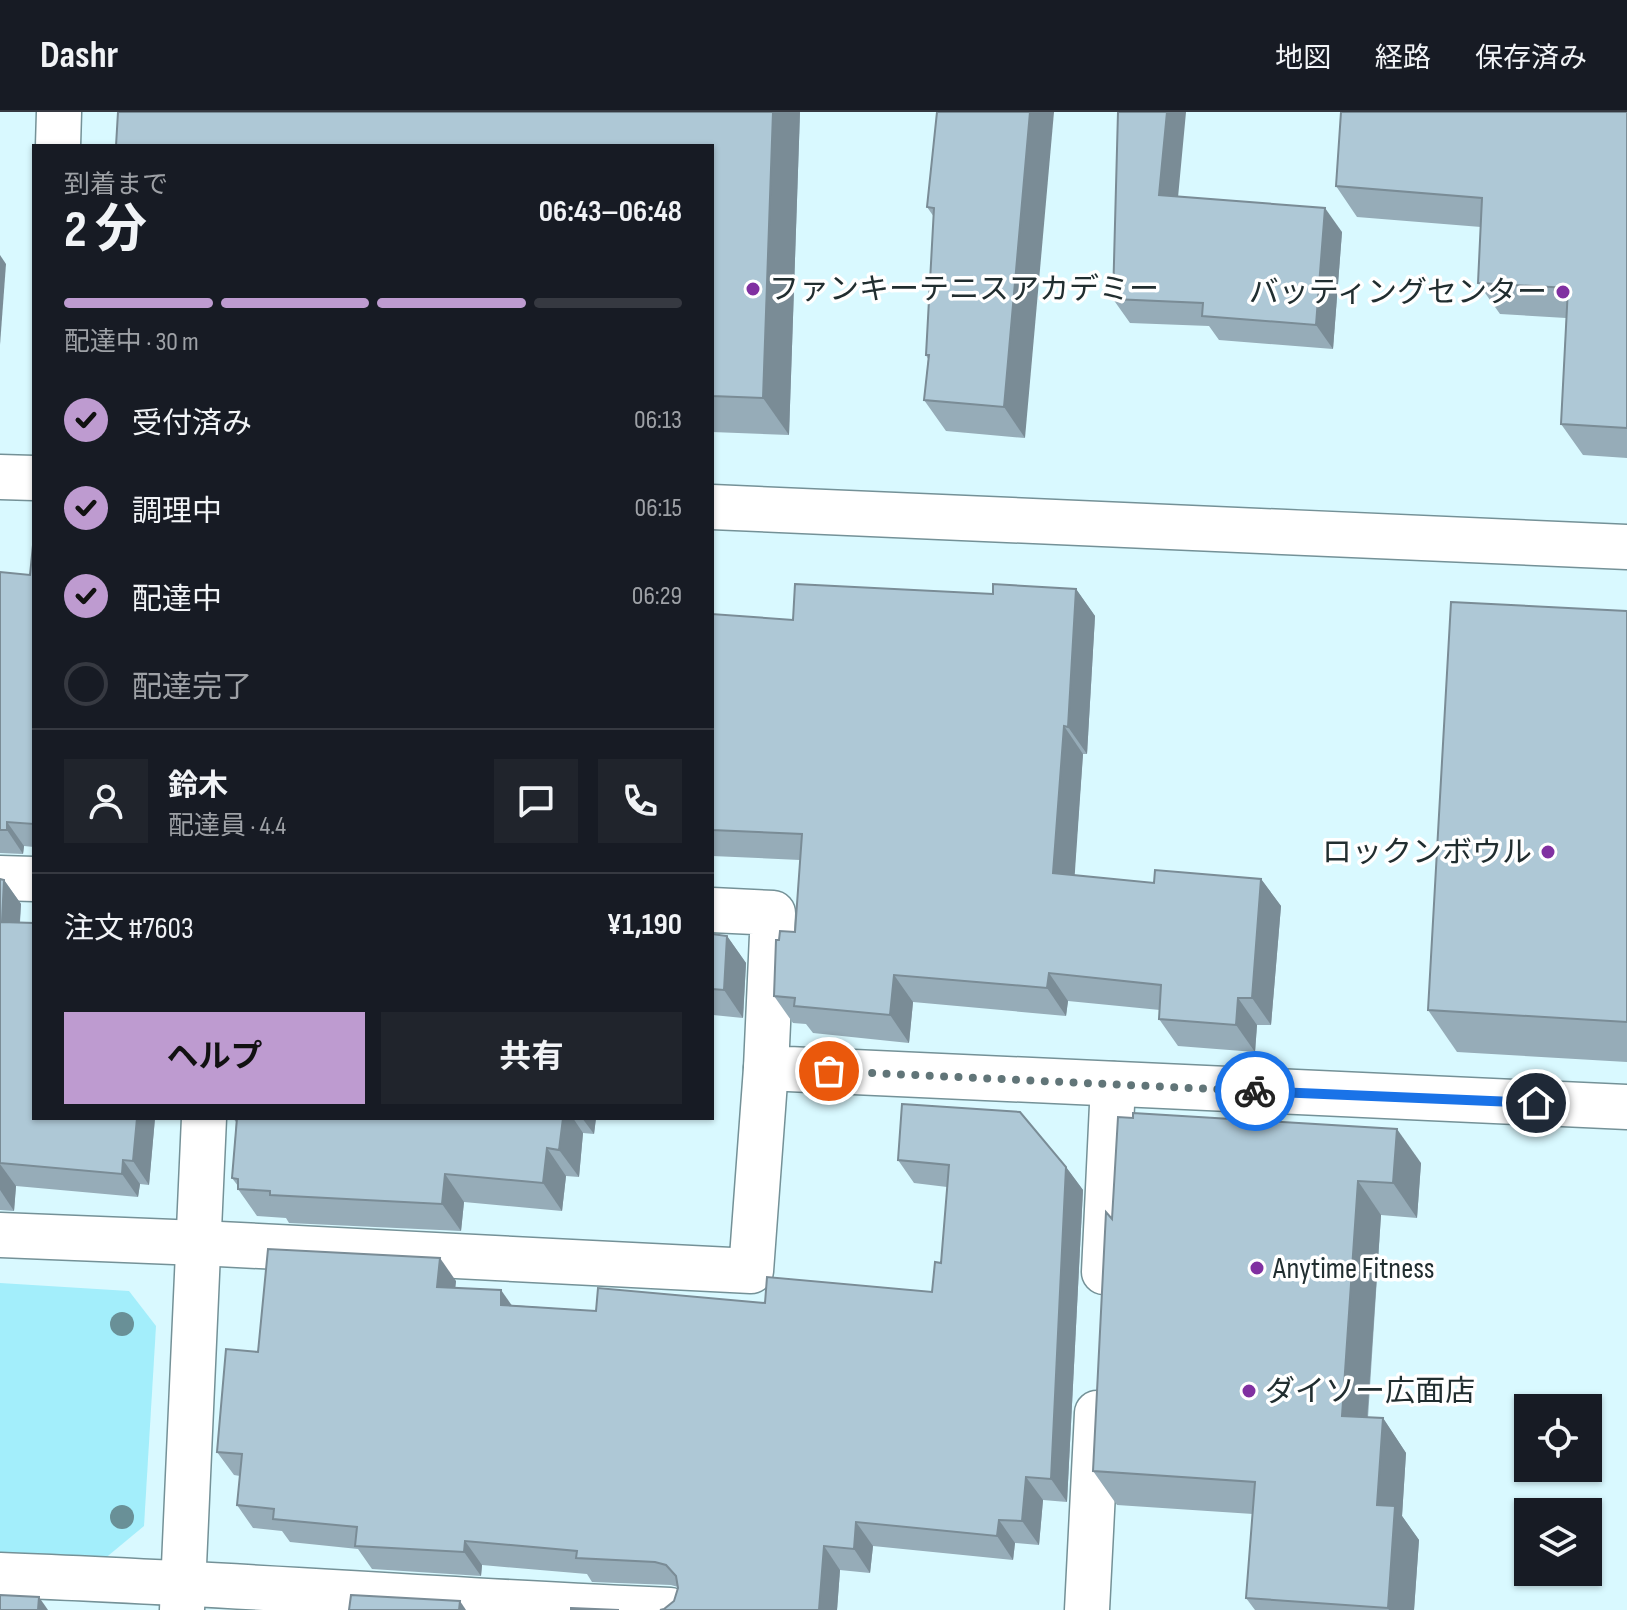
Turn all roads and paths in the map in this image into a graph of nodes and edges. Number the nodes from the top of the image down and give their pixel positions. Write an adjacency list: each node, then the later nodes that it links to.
1 (59, 112): 2 (street)
2 (58, 144)
3 (0, 477): 4 (street)
4 (32, 478)
5 (714, 507): 6 (street)
6 (1627, 547)
7 (0, 878): 8 (street)
8 (32, 879)
9 (714, 910): 10 (street)
10 (766, 1068): 11 (street); 15 (street)
11 (1113, 1084): 12 (street); 16 (street)
12 (1627, 1107)
13 (204, 1120): 15 (street)
14 (0, 1235): 15 (street)
15 (199, 1243): 19 (street)
16 (1102, 1307)
17 (1099, 1371): 22 (street)
18 (0, 1575): 19 (street)
19 (183, 1596): 20 (street)
20 (548, 1608): 21 (street)
21 (670, 1610)
22 (1087, 1610)

